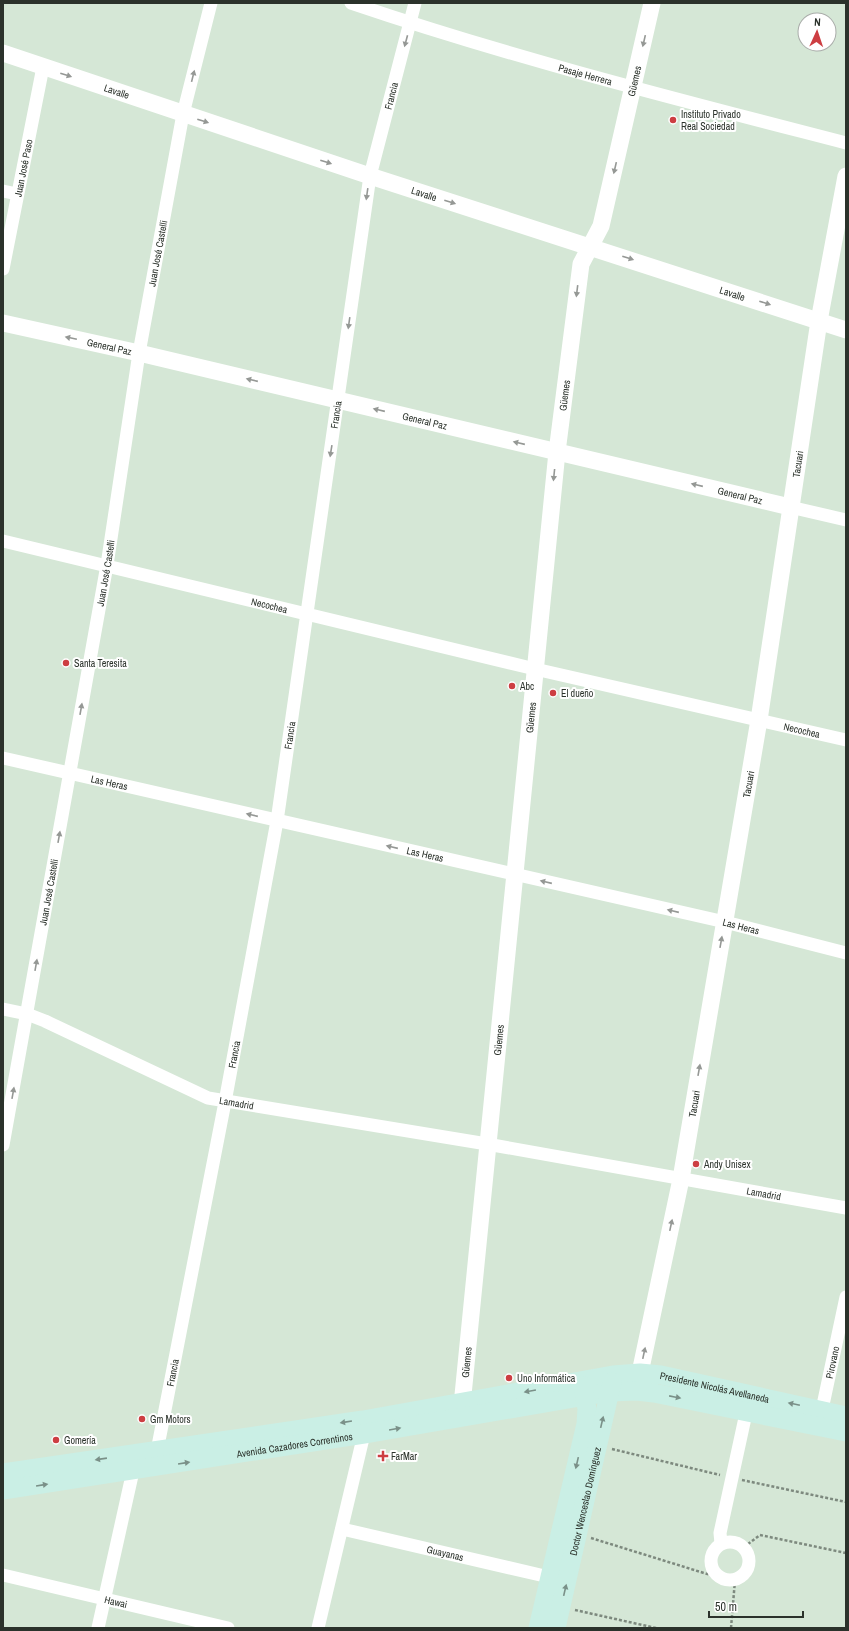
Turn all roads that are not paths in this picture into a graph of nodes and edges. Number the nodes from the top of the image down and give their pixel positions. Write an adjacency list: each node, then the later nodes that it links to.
1 (211, 3): 9 (street, Juan José Castelli, one-way to 1)
2 (351, 3): 5 (street, Pasaje Herrera)
3 (415, 3): 5 (street, Francia)
4 (652, 3): 8 (street, Güemes, one-way to 8)
5 (410, 23): 8 (street, Pasaje Herrera); 11 (street, Francia, one-way to 11)
6 (3, 54): 7 (street, Lavalle)
7 (43, 67): 9 (street, Lavalle, one-way to 9); 14 (street, Juan José Paso)
8 (633, 88): 10 (street, Pasaje Herrera); 15 (street, Güemes, one-way to 15)
9 (183, 114): 11 (street, Lavalle, one-way to 11); 20 (street, Juan José Castelli)
10 (846, 143)
11 (370, 176): 15 (street, Lavalle, one-way to 15); 21 (street, Francia, one-way to 21)
12 (846, 176): 17 (street, Tacuari)
13 (3, 191): 14 (street)
14 (17, 194): 16 (street, Juan José Paso)
15 (590, 246): 17 (street, Lavalle, one-way to 17); 22 (street, Güemes, one-way to 22)
16 (3, 269)
17 (819, 321): 19 (street, Lavalle); 23 (street, Tacuari)
18 (3, 323): 20 (street, General Paz, one-way to 18)
19 (846, 330)
20 (139, 354): 21 (street, General Paz, one-way to 20); 26 (street, Juan José Castelli)
21 (339, 400): 22 (street, General Paz, one-way to 21); 27 (street, Francia, one-way to 27)
22 (557, 452): 23 (street, General Paz, one-way to 22); 28 (street, Güemes, one-way to 28)
23 (790, 507): 24 (street, General Paz); 29 (street, Tacuari)
24 (846, 520)
25 (3, 541): 26 (street, Necochea)
26 (107, 565): 27 (street, Necochea); 32 (street, Juan José Castelli, one-way to 26)
27 (306, 615): 28 (street, Necochea); 33 (street, Francia)
28 (535, 669): 29 (street, Necochea); 34 (street, Güemes)
29 (759, 720): 30 (street, Necochea); 35 (street, Tacuari)
30 (846, 740)
31 (3, 758): 32 (street, Las Heras)
32 (70, 772): 33 (street, Las Heras, one-way to 32); 38 (street, Juan José Castelli, one-way to 32)
33 (277, 821): 34 (street, Las Heras, one-way to 33); 39 (street, Francia)
34 (514, 875): 35 (street, Las Heras, one-way to 34); 40 (street, Güemes)
35 (725, 922): 36 (street, Las Heras); 42 (street, Tacuari, one-way to 35)
36 (846, 953)
37 (3, 1009): 38 (street, Lamadrid)
38 (27, 1014): 39 (street, Lamadrid); 41 (street, Juan José Castelli, one-way to 38)
39 (225, 1102): 40 (street, Lamadrid); 54 (street, Francia)
40 (487, 1144): 42 (street, Lamadrid); 49 (street, Güemes)
41 (3, 1145)
42 (680, 1179): 43 (street, Lamadrid); 45 (street, Tacuari, one-way to 42)
43 (846, 1208)
44 (846, 1297): 51 (street, Pirovano)
45 (638, 1382): 46 (main road, Presidente Nicolás Avellaneda); 48 (main road, Presidente Nicolás Avellaneda)
46 (611, 1384): 47 (main road, Presidente Nicolás Avellaneda); 67 (main road, Doctor Wenceslao Domínguez, one-way to 46)
47 (584, 1389): 49 (main road, Avenida Cazadores Correntinos); 61 (main road, Doctor Wenceslao Domínguez, one-way to 61)
48 (749, 1403): 51 (main road, Presidente Nicolás Avellaneda); 59 (street)
49 (461, 1410): 53 (main road, Avenida Cazadores Correntinos, one-way to 49); 54 (main road, Avenida Cazadores Correntinos, one-way to 54)
50 (846, 1416): 51 (main road, Presidente Nicolás Avellaneda)
51 (820, 1418): 52 (main road, Presidente Nicolás Avellaneda)
52 (846, 1432)
53 (364, 1434): 54 (main road, Avenida Cazadores Correntinos, one-way to 53); 58 (street)
54 (158, 1459): 55 (main road, Avenida Cazadores Correntinos)
55 (132, 1463): 56 (main road, Avenida Cazadores Correntinos, one-way to 56); 57 (main road, Avenida Cazadores Correntinos, one-way to 55); 62 (street)
56 (3, 1473)
57 (3, 1490)
58 (342, 1529): 61 (street, Guayanas); 65 (street)
59 (721, 1543): 59 (street)
60 (3, 1575): 62 (street, Hawai)
61 (549, 1577): 66 (main road, Doctor Wenceslao Domínguez)
62 (105, 1599): 63 (street); 64 (street, Hawai)
63 (98, 1628)
64 (228, 1628)
65 (318, 1628)
66 (538, 1628)
67 (556, 1628)

